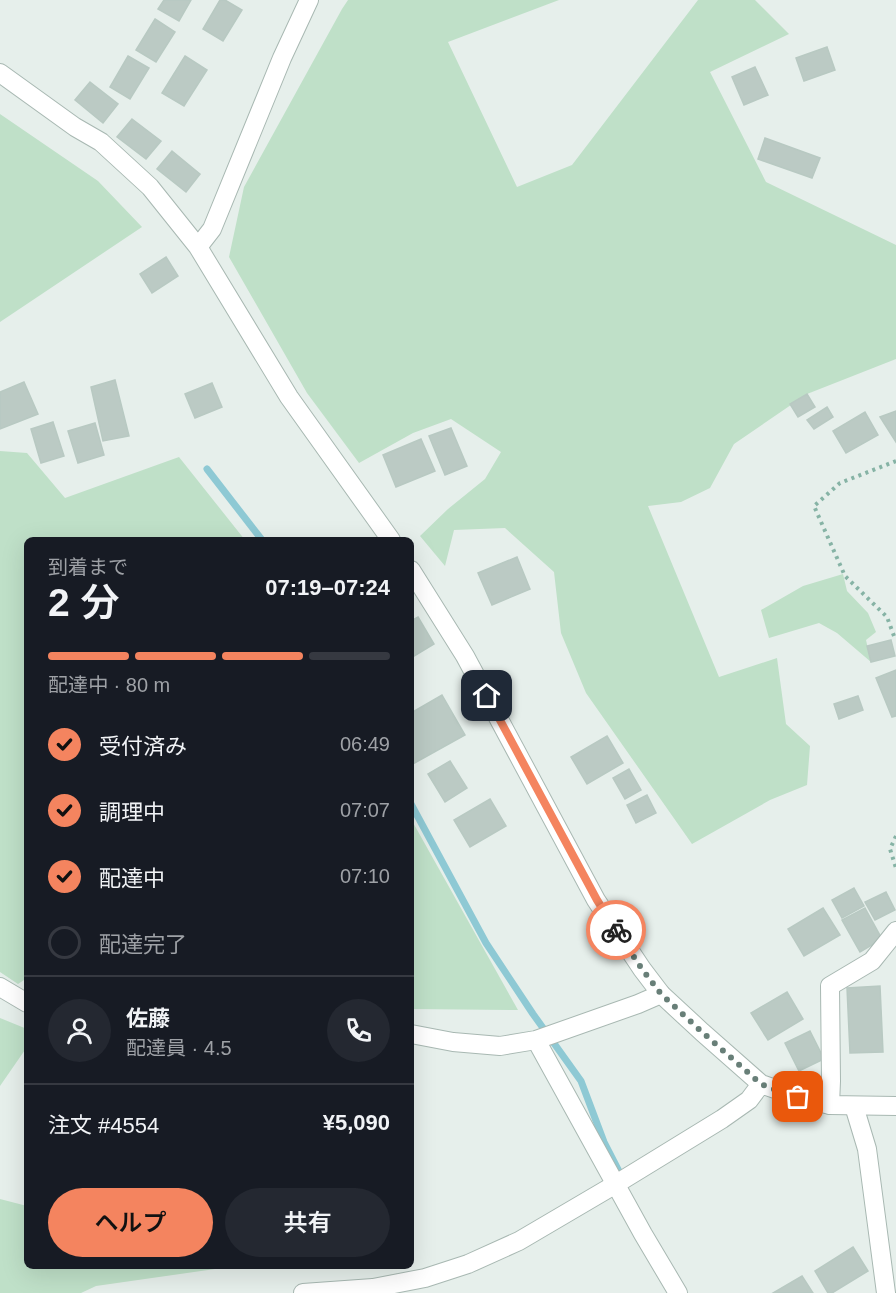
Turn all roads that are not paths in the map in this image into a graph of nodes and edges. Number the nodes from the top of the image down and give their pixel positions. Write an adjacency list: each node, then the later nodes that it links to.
1 (309, 0): 3 (street)
2 (0, 73): 3 (street)
3 (198, 247): 4 (street)
4 (389, 537)
5 (414, 575): 8 (street)
6 (896, 931): 13 (street)
7 (0, 987): 9 (street)
8 (661, 994): 11 (street); 12 (street)
9 (24, 1001)
10 (414, 1035): 11 (street)
11 (536, 1040): 16 (street)
12 (761, 1084): 13 (street); 16 (street)
13 (830, 1105): 14 (street)
14 (854, 1106): 15 (street); 19 (street)
15 (896, 1106)
16 (616, 1184): 17 (street); 18 (street)
17 (303, 1293)
18 (678, 1293)
19 (886, 1293)

